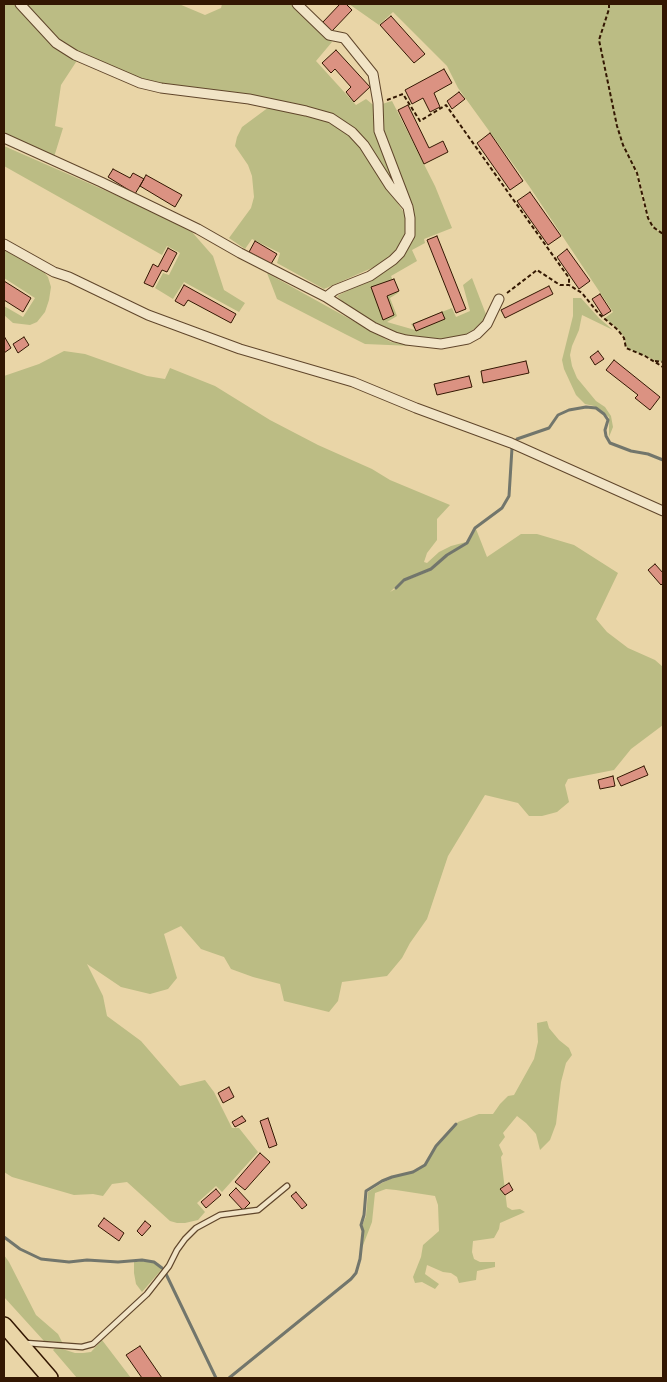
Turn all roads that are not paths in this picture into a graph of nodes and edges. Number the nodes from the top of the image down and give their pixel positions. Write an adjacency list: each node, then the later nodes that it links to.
1 (20, 4): 4 (street)
2 (297, 4): 4 (street)
3 (4, 138): 6 (street)
4 (408, 207): 6 (street)
5 (4, 244): 8 (street)
6 (326, 298): 7 (street)
7 (500, 299)
8 (663, 511)
9 (287, 1186): 11 (lane)
10 (4, 1324): 11 (highway)
11 (20, 1343): 12 (highway)
12 (50, 1378)

